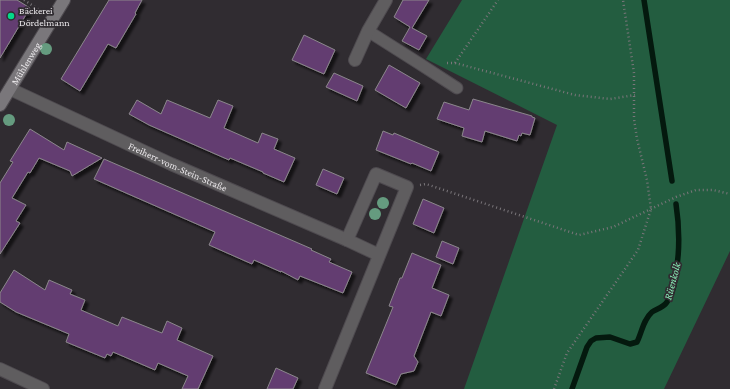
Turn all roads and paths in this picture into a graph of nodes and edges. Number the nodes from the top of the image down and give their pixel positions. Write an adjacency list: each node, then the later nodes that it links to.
1 (24, 0): 6 (path)
2 (64, 0): 6 (main road, Mühlenweg)
3 (386, 0): 7 (street)
4 (498, 0): 9 (path)
5 (623, 0): 13 (path)
6 (52, 19): 12 (main road, Mühlenweg)
7 (368, 31): 8 (street); 10 (lane)
8 (355, 60)
9 (455, 63): 10 (path); 13 (path)
10 (420, 64): 11 (lane)
11 (457, 88)
12 (10, 89): 14 (main road, Mühlenweg); 18 (street, Freiherr-vom-Stein-Straße)
13 (635, 95): 17 (path)
14 (0, 105)
15 (407, 187): 17 (path); 18 (street); 19 (street)
16 (730, 194): 17 (path)
17 (651, 210): 23 (path)
18 (347, 240): 19 (street, Freiherr-vom-Stein-Straße)
19 (379, 255): 22 (street)
20 (0, 369): 21 (street)
21 (43, 389)
22 (325, 389)
23 (554, 389)

